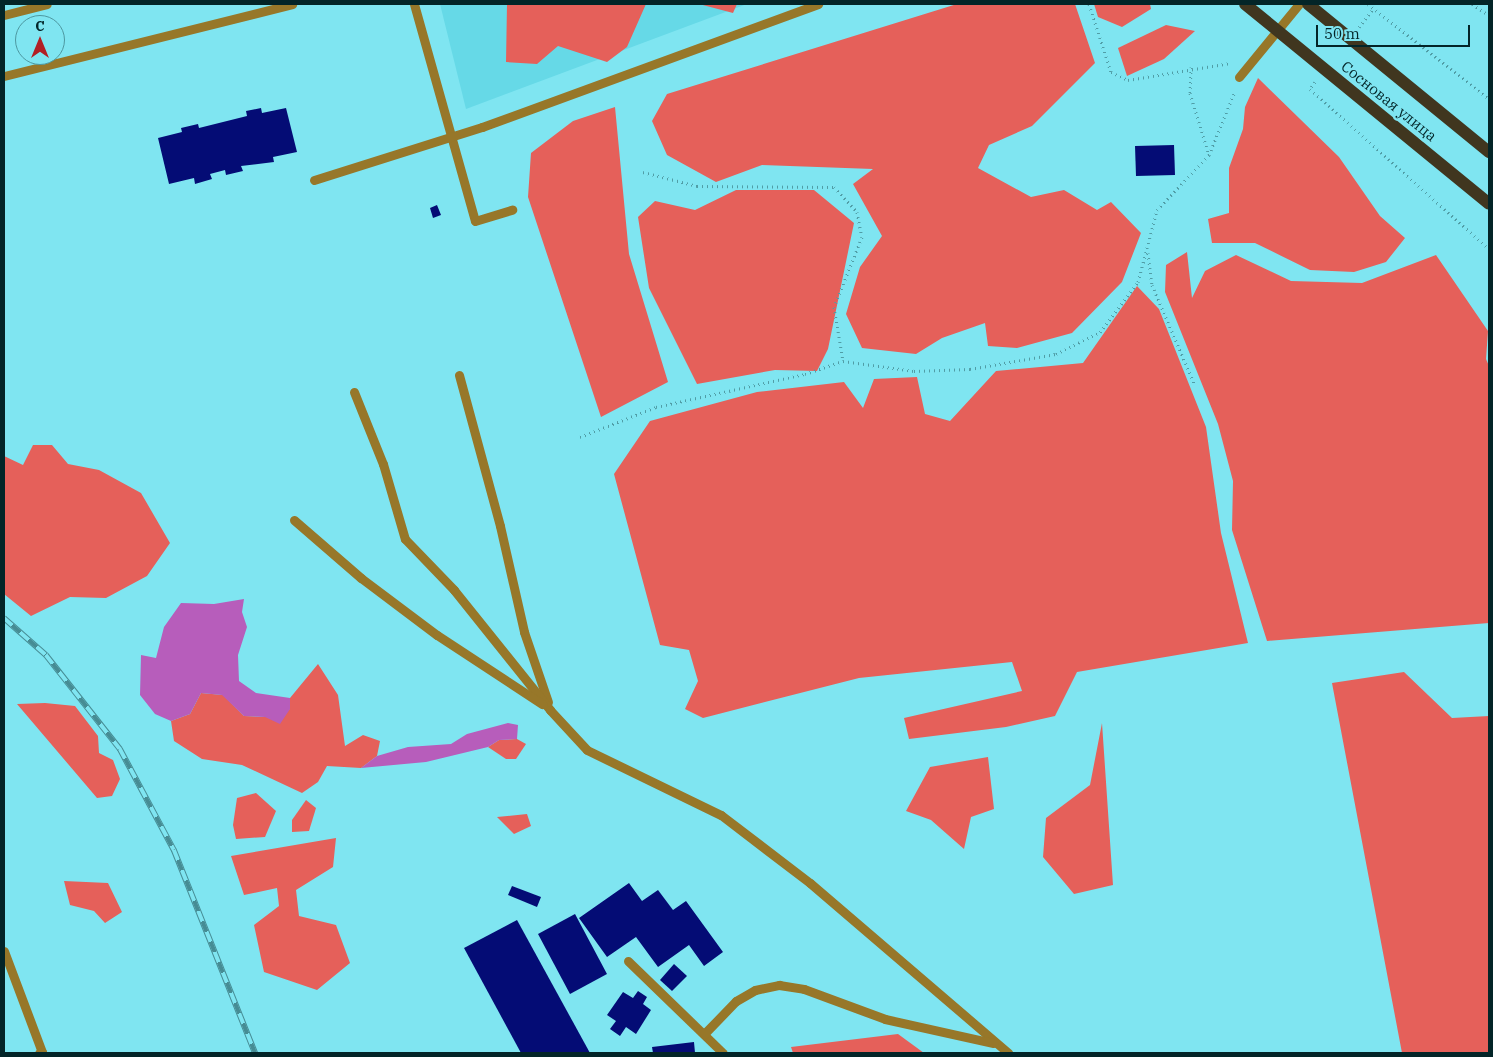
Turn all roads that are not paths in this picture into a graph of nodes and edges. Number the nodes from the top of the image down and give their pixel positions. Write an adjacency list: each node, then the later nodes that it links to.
1 (47, 4): 8 (lane)
2 (292, 4): 10 (lane)
3 (414, 4): 12 (lane)
4 (818, 4): 12 (lane)
5 (1245, 4): 9 (main road, Сосновая улица)
6 (1299, 4): 9 (lane)
7 (1308, 4): 13 (main road, Сосновая улица)
8 (4, 15)
9 (1277, 31): 11 (lane); 15 (main road, Сосновая улица)
10 (4, 76)
11 (1239, 77)
12 (452, 136): 14 (lane); 16 (lane)
13 (1489, 152)
14 (314, 180)
15 (1489, 204)
16 (512, 210)
17 (459, 375): 20 (lane)
18 (354, 392): 20 (lane)
19 (294, 520): 20 (lane)
20 (550, 710): 24 (lane)
21 (4, 951): 25 (lane)
22 (628, 961): 23 (lane)
23 (704, 1034): 24 (lane); 26 (lane)
24 (994, 1043): 27 (lane)
25 (39, 1053)
26 (723, 1053)
27 (1008, 1053)

